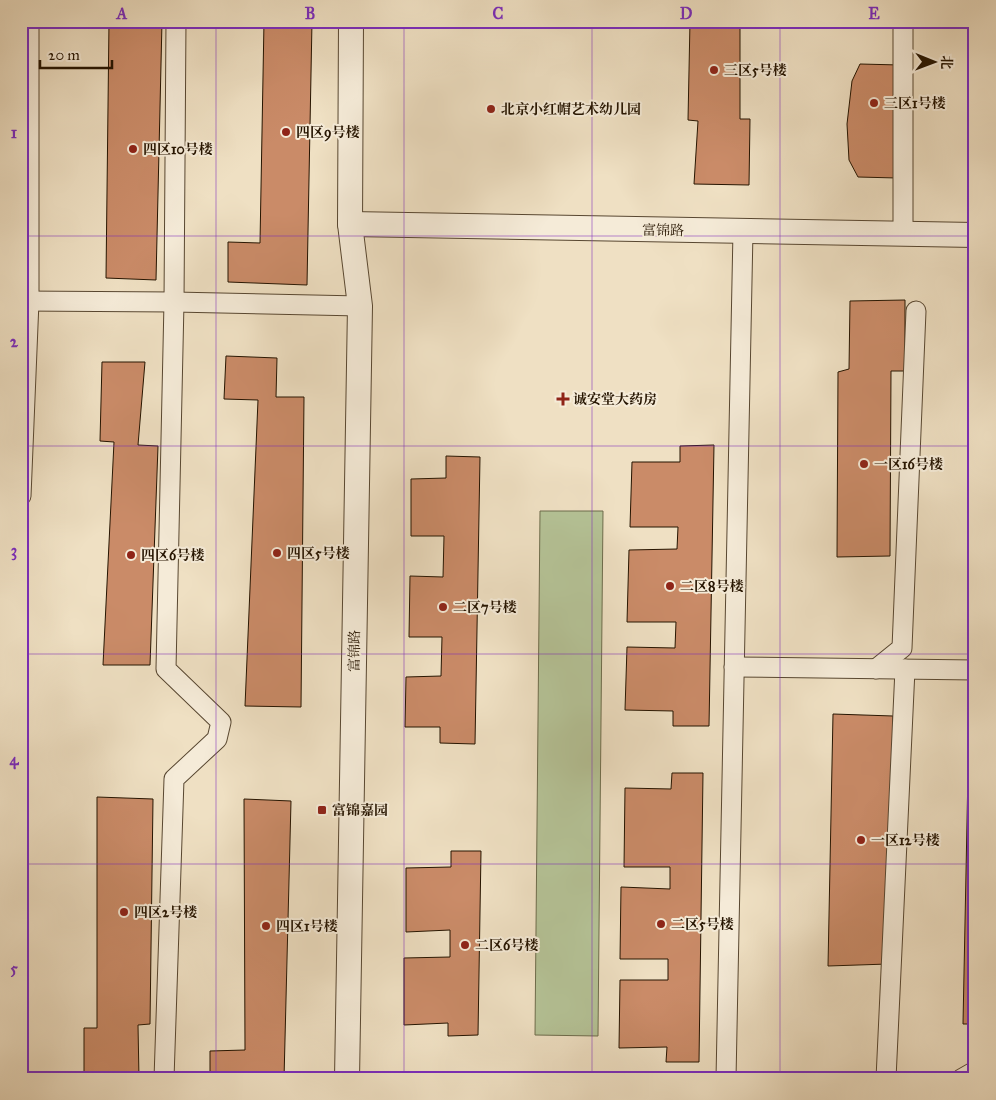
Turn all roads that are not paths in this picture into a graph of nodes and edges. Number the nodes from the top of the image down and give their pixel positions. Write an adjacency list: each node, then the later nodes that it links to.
1 (29, 21): 9 (street)
2 (176, 21): 10 (street)
3 (351, 21): 5 (street, 富锦路)
4 (903, 21): 7 (street)
5 (350, 224): 6 (street, 富锦路); 11 (street, 富锦路)
6 (743, 231): 7 (street, 富锦路); 14 (street)
7 (903, 234): 8 (street, 富锦路)
8 (975, 235)
9 (25, 301): 10 (street); 13 (street)
10 (174, 302): 11 (street); 19 (street)
11 (360, 306): 20 (street, 富锦路)
12 (916, 311): 15 (street)
13 (21, 496)
14 (734, 667): 15 (street); 21 (street)
15 (876, 669): 16 (street)
16 (904, 669): 17 (street); 22 (street)
17 (975, 670)
18 (975, 1071): 23 (street)
19 (164, 1079)
20 (347, 1079)
21 (726, 1079)
22 (886, 1079)
23 (961, 1079)

